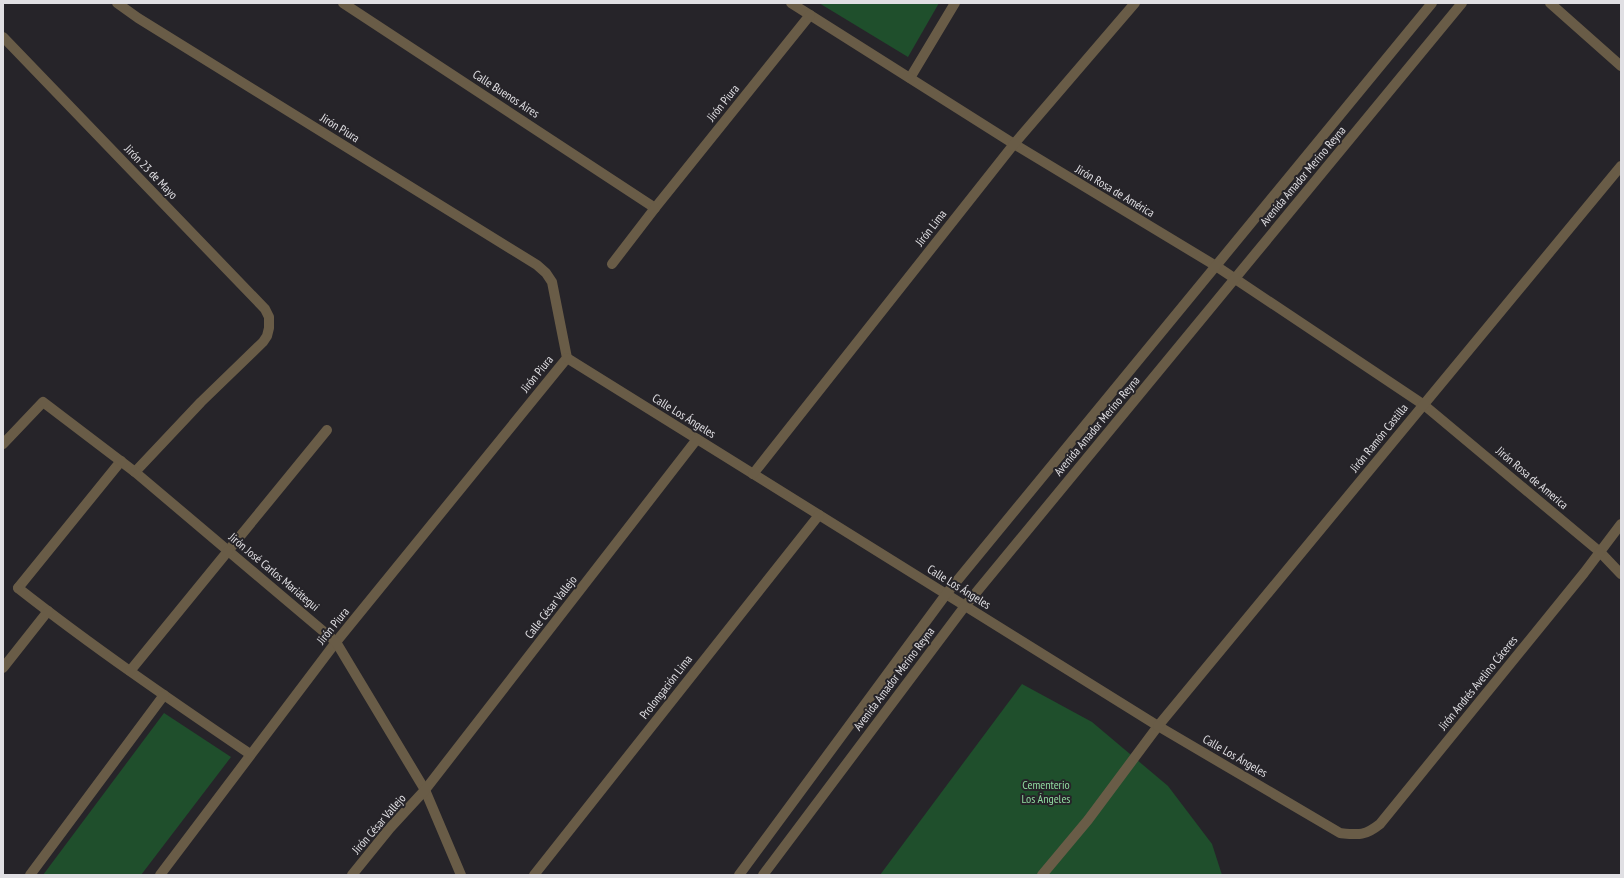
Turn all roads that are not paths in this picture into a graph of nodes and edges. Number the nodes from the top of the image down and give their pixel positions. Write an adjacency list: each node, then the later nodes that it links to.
1 (117, 3): 19 (street, Jirón Piura)
2 (343, 3): 15 (street, Calle Buenos Aires)
3 (791, 3): 9 (street, Jirón Rosa de América)
4 (954, 3): 12 (street)
5 (1135, 3): 13 (street, Jirón Lima)
6 (1432, 3): 17 (street, Avenida Amador Merino Reyna)
7 (1462, 3): 18 (street, Avenida Amador Merino Reyna)
8 (1550, 3): 11 (street)
9 (810, 15): 12 (street, Jirón Rosa de América); 15 (street, Jirón Piura)
10 (3, 38): 25 (street, Jirón 23 de Mayo)
11 (1621, 66)
12 (910, 78): 13 (street, Jirón Rosa de América)
13 (1014, 144): 17 (street, Jirón Rosa de América); 26 (street, Jirón Lima)
14 (1621, 166): 20 (street, Jirón Ramón Castilla)
15 (655, 208): 16 (street, Jirón Piura)
16 (612, 264)
17 (1216, 266): 18 (street, Jirón Rosa de América); 32 (street, Avenida Amador Merino Reyna)
18 (1234, 279): 20 (street, Jirón Rosa de América); 33 (street, Avenida Amador Merino Reyna)
19 (567, 358): 22 (street, Calle Los Ángeles); 35 (street, Jirón Piura)
20 (1424, 405): 30 (street, Jirón Rosa de America); 39 (street, Jirón Ramón Castilla)
21 (327, 430): 29 (street)
22 (697, 439): 26 (street, Calle Los Ángeles); 41 (street, Calle César Vallejo)
23 (3, 444): 24 (street, Jirón José Carlos Mariátegui)
24 (121, 461): 25 (street, Jirón José Carlos Mariátegui); 34 (street)
25 (135, 472): 29 (street, Jirón José Carlos Mariátegui)
26 (753, 474): 27 (street, Calle Los Ángeles)
27 (819, 515): 32 (street, Calle Los Ángeles); 47 (street, Prolongación Lima)
28 (1621, 524): 30 (street, Jirón Andrés Avelino Cáceres)
29 (228, 551): 35 (street, Jirón José Carlos Mariátegui); 37 (street)
30 (1600, 552): 31 (street, Jirón Rosa de America); 42 (street, Jirón Andrés Avelino Cáceres)
31 (1621, 574)
32 (947, 593): 33 (street, Calle Los Ángeles); 48 (street, Avenida Amador Merino Reyna)
33 (965, 606): 39 (street, Calle Los Ángeles); 49 (street, Avenida Amador Merino Reyna)
34 (48, 611): 36 (street); 37 (street)
35 (336, 642): 40 (street, Jirón Piura); 41 (street, Jirón José Carlos Mariátegui)
36 (3, 668)
37 (130, 671): 38 (street)
38 (164, 695): 40 (street); 43 (street)
39 (1158, 726): 42 (street, Calle Los Ángeles); 50 (street, Jirón Ramón Castilla)
40 (250, 754): 44 (street, Jirón Piura)
41 (426, 790): 45 (street, Jirón César Vallejo); 46 (street, Jirón José Carlos Mariátegui)
42 (1340, 833)
43 (30, 875)
44 (160, 875)
45 (352, 875)
46 (461, 875)
47 (534, 875)
48 (739, 875)
49 (764, 875)
50 (1042, 875)

